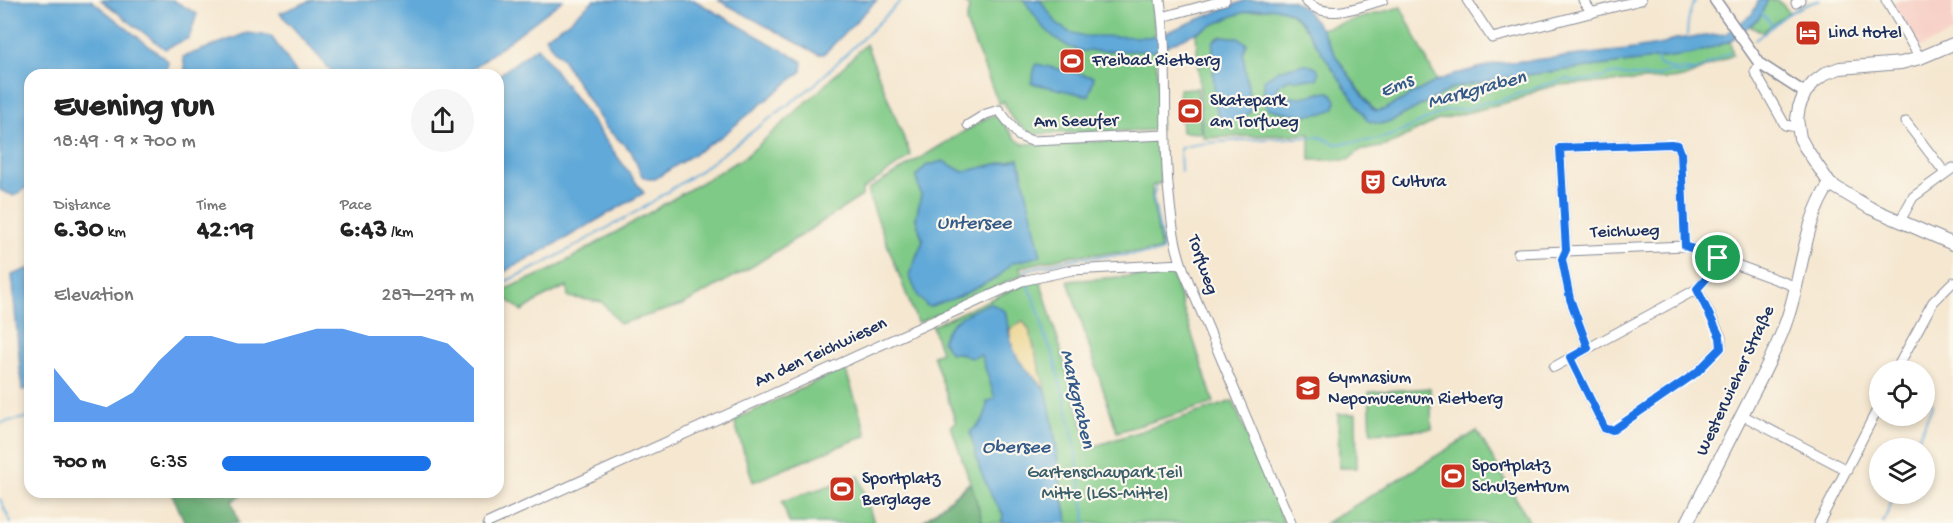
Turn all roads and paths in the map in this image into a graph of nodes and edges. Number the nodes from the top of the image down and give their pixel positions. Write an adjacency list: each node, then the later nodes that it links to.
1 (1160, 0): 11 (street, Torfweg)
2 (1225, 0): 11 (street)
3 (1305, 0): 4 (street)
4 (1383, 0)
5 (1467, 0): 10 (street)
6 (1583, 0): 10 (street)
7 (1641, 0): 10 (street)
8 (1715, 0): 14 (street)
9 (1886, 0): 13 (street)
10 (1592, 13)
11 (1164, 20): 19 (street, Torfweg)
12 (1953, 44): 13 (main road)
13 (1920, 58): 15 (main road)
14 (1761, 64): 15 (street); 18 (street)
15 (1805, 93): 18 (main road)
16 (1906, 122): 20 (street)
17 (968, 126): 19 (street, Am Seeufer)
18 (1797, 127): 21 (main road)
19 (1166, 135): 28 (street, Torfweg)
20 (1949, 171): 22 (street)
21 (1830, 183): 22 (main road); 30 (main road, Westerwieher Straße)
22 (1900, 221): 23 (main road)
23 (1953, 244)
24 (1685, 246): 25 (street, Teichweg); 25 (street); 27 (street, Teichweg)
25 (1566, 250): 26 (street, Teichweg); 32 (street)
26 (1518, 253)
27 (1718, 258): 30 (street, Teichweg); 31 (street)
28 (1181, 264): 39 (street, An den Teichwiesen); 40 (street, Torfweg)
29 (1953, 282): 34 (street)
30 (1797, 287): 36 (main road, Westerwieher Straße)
31 (1697, 289): 32 (street); 33 (street)
32 (1588, 348): 33 (street)
33 (1570, 358): 35 (street)
34 (1901, 360)
35 (1554, 367)
36 (1742, 415): 38 (street); 41 (main road, Westerwieher Straße)
37 (1869, 426): 38 (street)
38 (1847, 470): 42 (street)
39 (488, 523)
40 (1291, 523)
41 (1687, 523)
42 (1819, 523)

